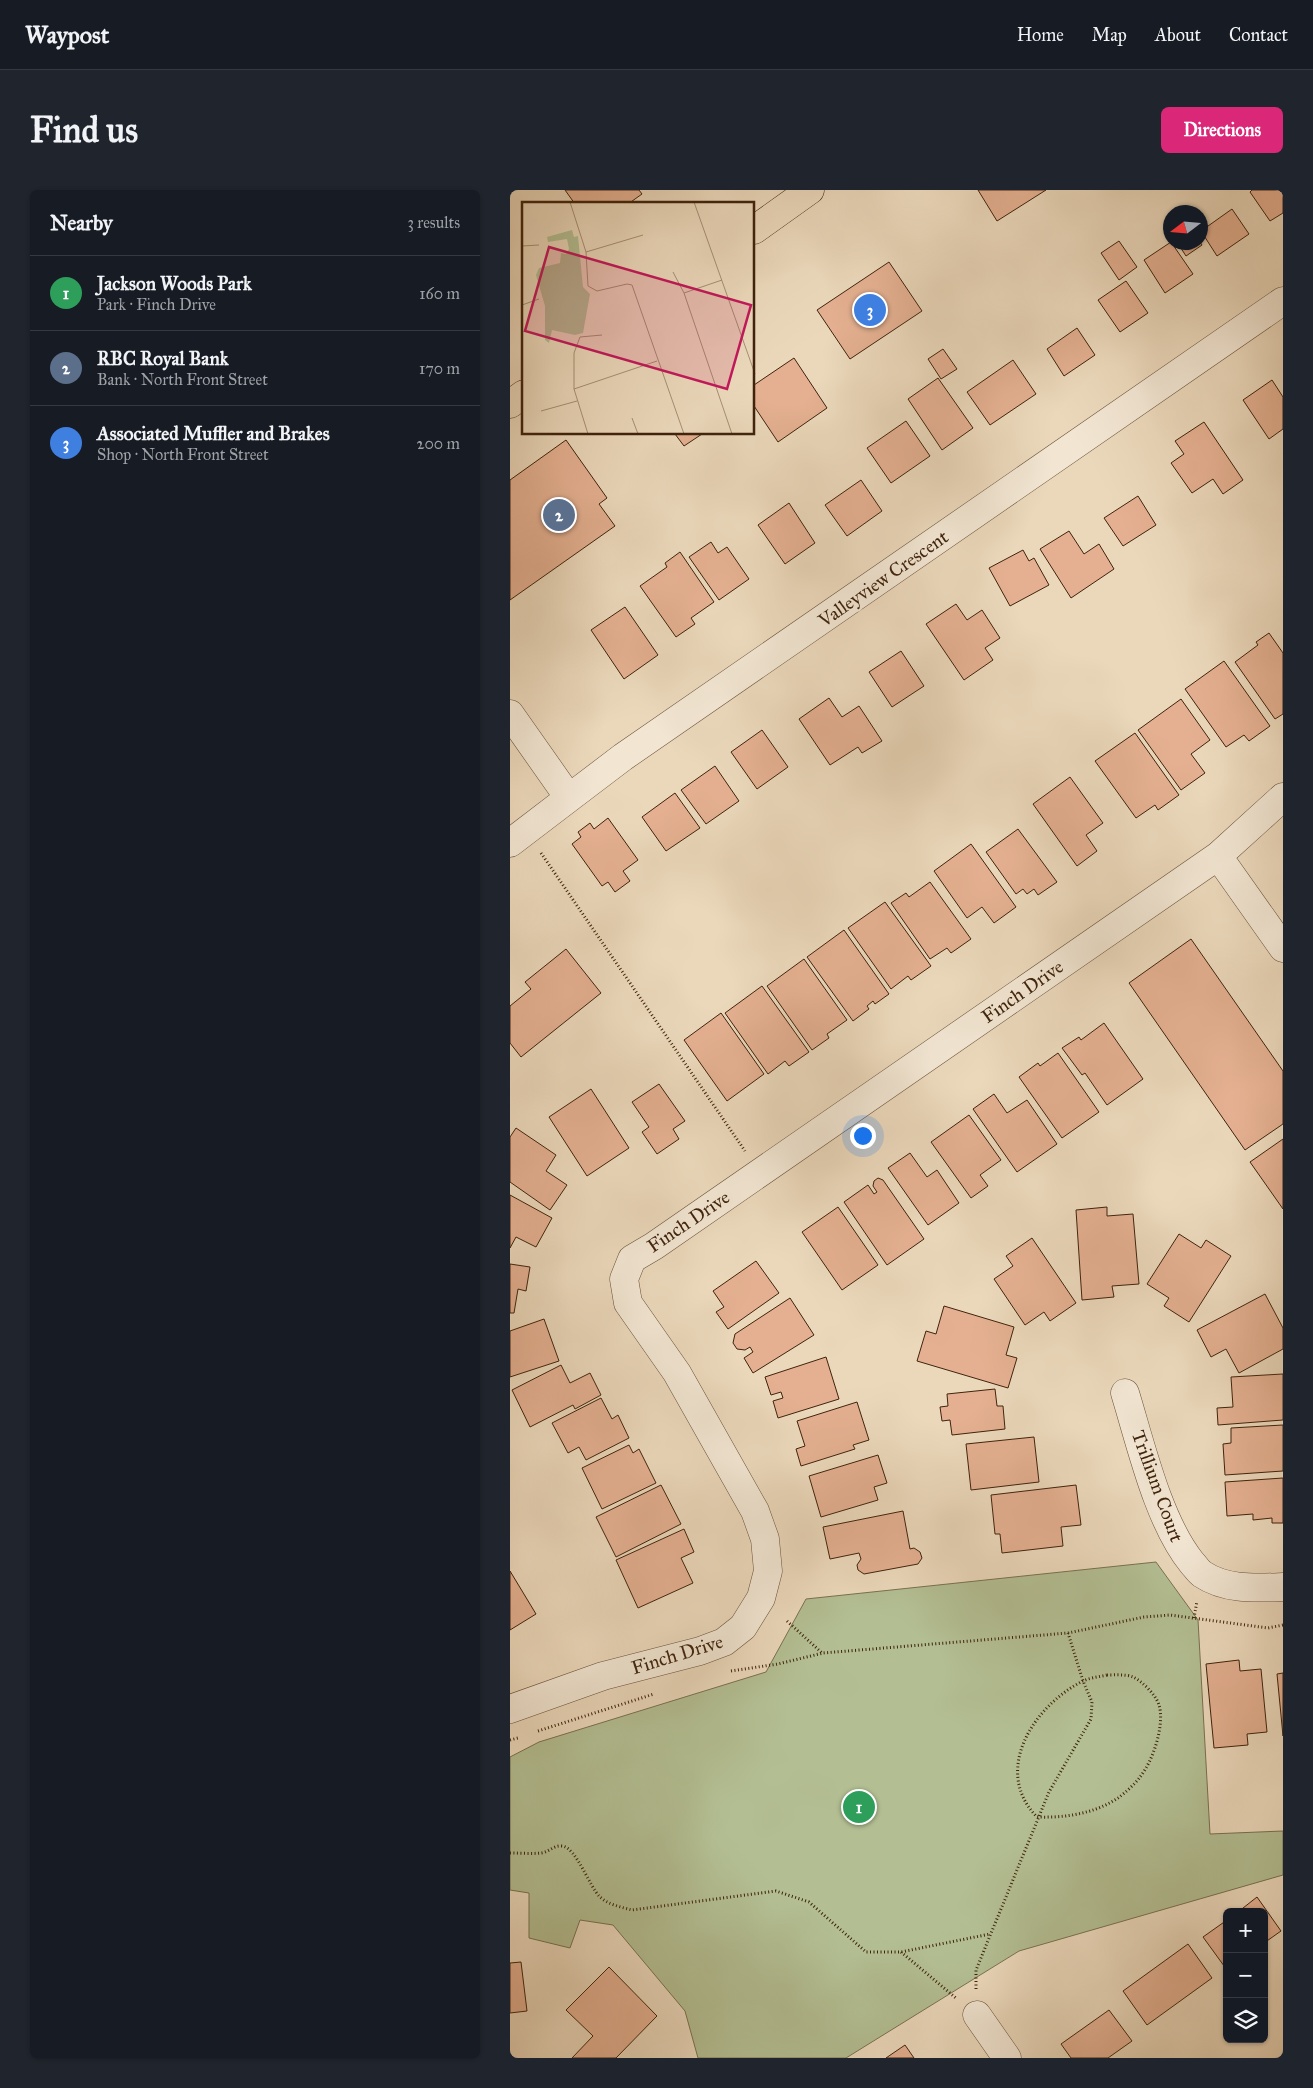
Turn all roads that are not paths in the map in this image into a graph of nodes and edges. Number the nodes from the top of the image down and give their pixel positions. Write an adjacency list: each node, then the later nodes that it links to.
1 (810, 190): 2 (main road)
2 (755, 229)
3 (1283, 301): 8 (street, Valleyview Crescent)
4 (522, 395): 5 (main road)
5 (510, 404)
6 (510, 714): 8 (street)
7 (1283, 797): 10 (street, Finch Drive)
8 (569, 798): 9 (street, Valleyview Crescent)
9 (519, 837)
10 (1218, 856): 11 (street); 14 (street, Finch Drive)
11 (1283, 948)
12 (1125, 1394): 13 (street, Trillium Court)
13 (1283, 1587)
14 (510, 1709)
15 (977, 2015): 16 (street)
16 (1007, 2058)

